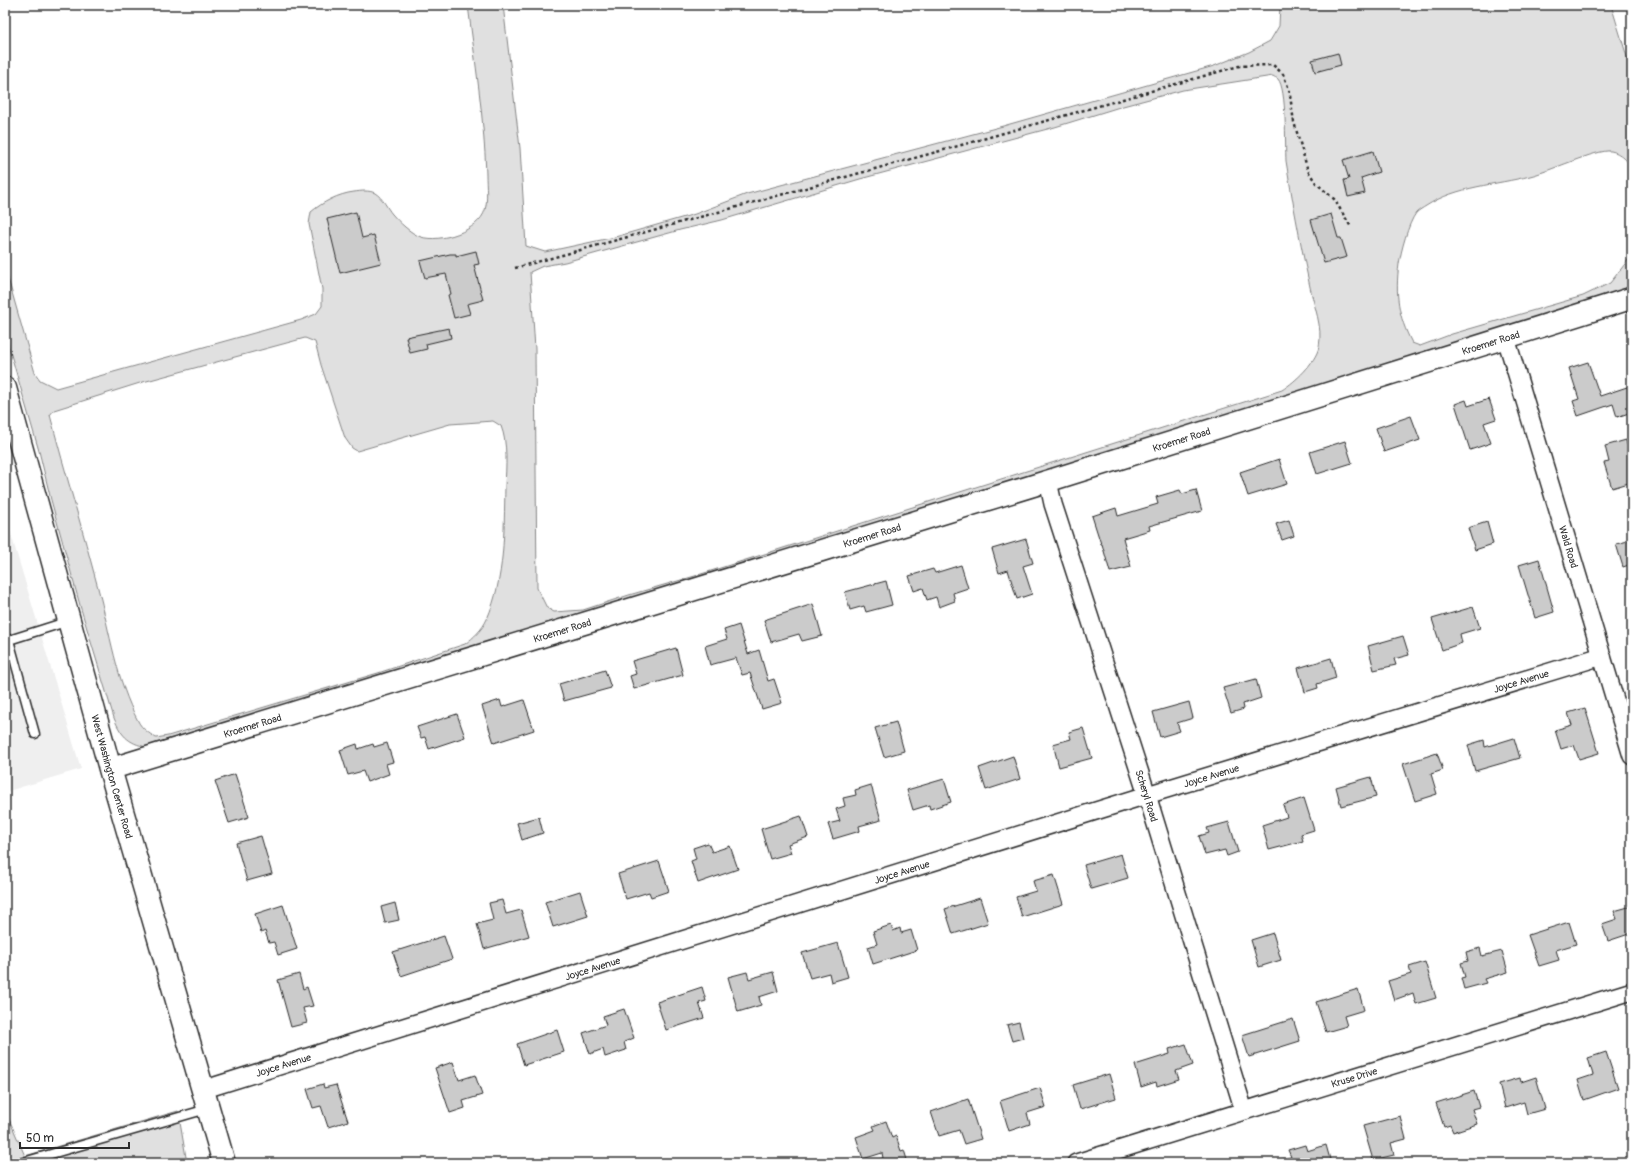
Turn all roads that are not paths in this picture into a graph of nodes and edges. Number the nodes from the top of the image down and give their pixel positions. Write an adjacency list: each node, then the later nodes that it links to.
1 (1632, 298): 2 (street, Kroemer Road)
2 (1506, 338): 4 (street, Kroemer Road); 7 (street, Wald Road)
3 (5, 388): 5 (main road, West Washington Center Road)
4 (1048, 481): 10 (street, Kroemer Road); 11 (street, Scheryl Road)
5 (70, 621): 6 (lane); 10 (main road, West Washington Center Road)
6 (7, 641): 8 (lane)
7 (1602, 656): 9 (street, Wald Road); 11 (street, Joyce Avenue)
8 (36, 734)
9 (1632, 756)
10 (110, 769): 13 (main road, West Washington Center Road)
11 (1147, 795): 13 (street, Joyce Avenue); 14 (street, Scheryl Road)
12 (1632, 991): 14 (street, Kruse Drive)
13 (205, 1099): 15 (lane); 16 (main road, West Washington Center Road)
14 (1244, 1111): 17 (street, Kruse Drive)
15 (20, 1163)
16 (224, 1163)
17 (1076, 1163)

